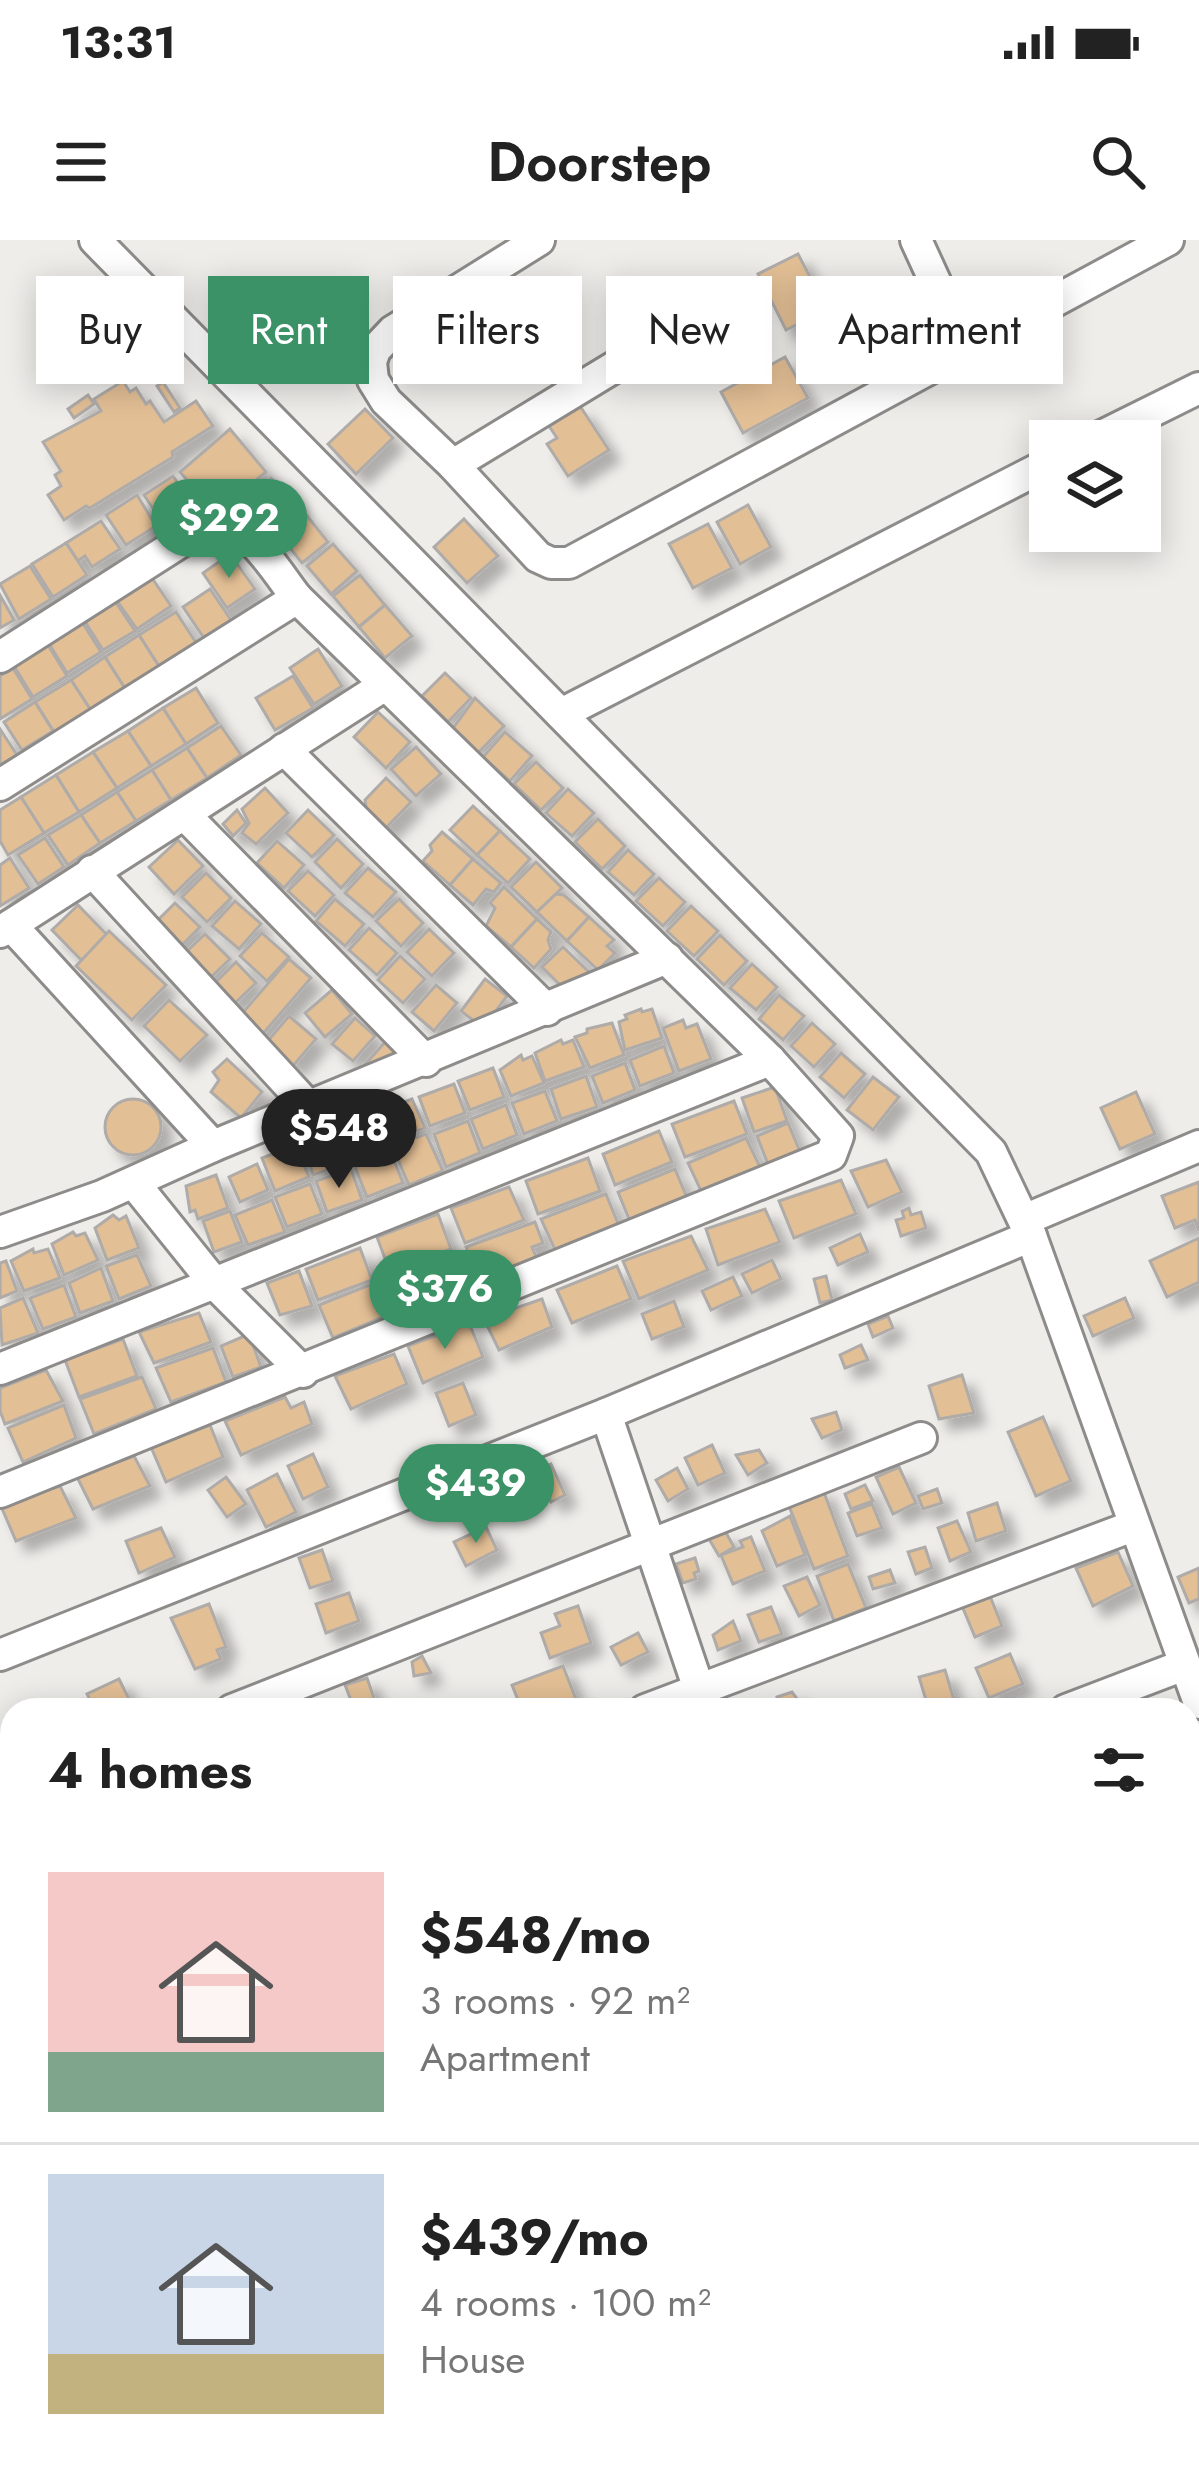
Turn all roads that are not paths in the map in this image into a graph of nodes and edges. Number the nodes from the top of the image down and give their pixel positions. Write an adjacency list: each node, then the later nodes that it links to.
1 (95, 240): 16 (street)
2 (539, 240): 11 (street)
3 (916, 240): 5 (street)
4 (1168, 240): 6 (street)
5 (932, 276)
6 (1063, 297)
7 (606, 372): 11 (street)
8 (903, 384): 11 (street)
9 (1199, 388): 10 (street)
10 (1134, 420)
11 (453, 465)
12 (1029, 474): 16 (street)
13 (297, 598): 14 (street); 15 (street); 18 (street)
14 (0, 658)
15 (385, 685): 17 (street); 22 (street)
16 (561, 714): 30 (street)
17 (284, 749): 19 (street); 23 (street)
18 (0, 784)
19 (184, 814): 20 (street); 24 (street)
20 (92, 871): 21 (street); 26 (street)
21 (6, 928): 27 (street)
22 (667, 958): 23 (street); 25 (street)
23 (547, 1010): 24 (street)
24 (426, 1060): 26 (street)
25 (770, 1060): 32 (street); 34 (street)
26 (308, 1106): 27 (street)
27 (213, 1146): 29 (street)
28 (1199, 1146): 30 (street)
29 (134, 1183): 31 (street); 32 (street)
30 (1028, 1228): 35 (street); 38 (street)
31 (0, 1232)
32 (216, 1285): 33 (street); 34 (street)
33 (0, 1369)
34 (303, 1372): 37 (street)
35 (606, 1414): 39 (street); 41 (street)
36 (921, 1438): 39 (street)
37 (0, 1492)
38 (1133, 1526): 40 (street); 44 (street)
39 (650, 1547): 42 (street); 43 (street)
40 (1186, 1644): 45 (street); 46 (street)
41 (0, 1654)
42 (263, 1698)
43 (701, 1698)
44 (707, 1698)
45 (1088, 1698)
46 (1198, 1698)

